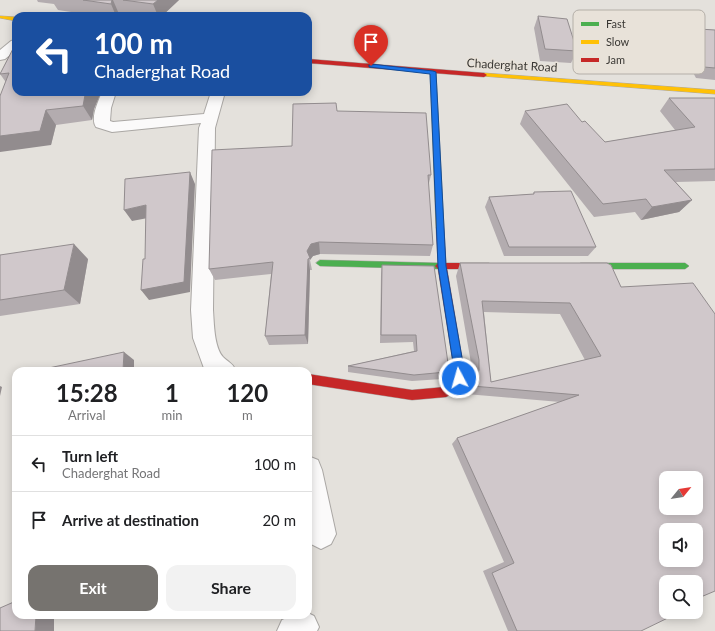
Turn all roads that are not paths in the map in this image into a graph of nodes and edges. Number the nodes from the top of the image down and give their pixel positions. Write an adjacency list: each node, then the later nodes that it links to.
1 (0, 17): 2 (street)
2 (12, 18)
3 (12, 47): 4 (street)
4 (0, 56)
5 (312, 61): 6 (street, Chaderghat Road)
6 (433, 72): 7 (street, Chaderghat Road); 12 (street)
7 (715, 92)
8 (108, 96): 10 (street)
9 (216, 96): 10 (street)
10 (208, 118): 16 (street)
11 (320, 264): 12 (street)
12 (442, 266): 13 (street); 17 (street)
13 (497, 266)
14 (575, 266): 15 (street)
15 (685, 266)
16 (218, 367)
17 (312, 380)
18 (312, 490): 19 (street)
19 (321, 534)

